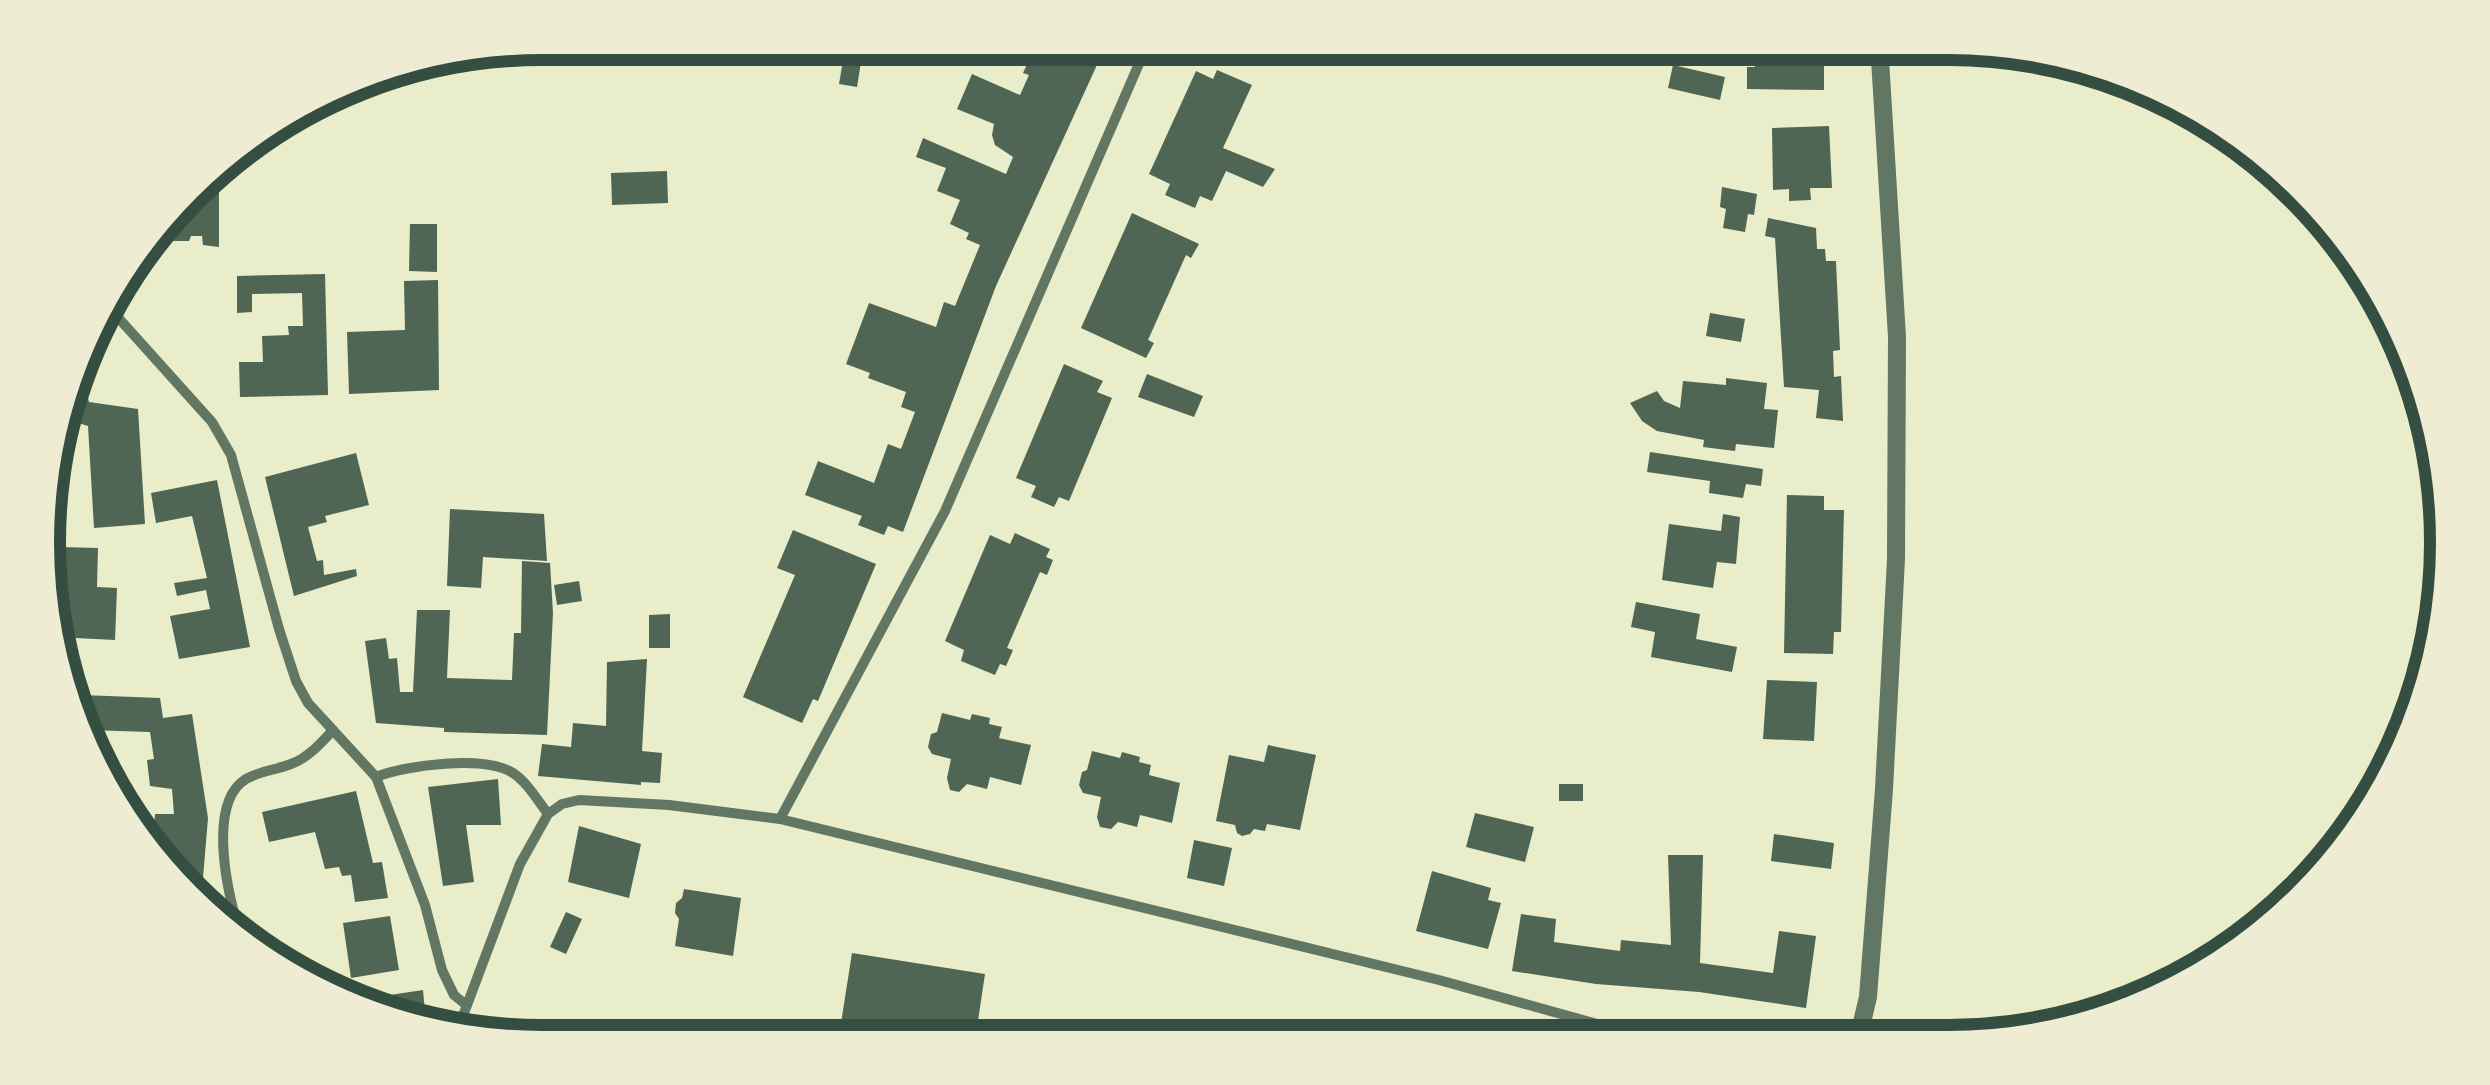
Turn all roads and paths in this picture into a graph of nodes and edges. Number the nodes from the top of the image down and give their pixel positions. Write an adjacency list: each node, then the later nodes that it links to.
1 (1140, 60): 7 (street)
2 (1880, 60): 12 (street)
3 (117, 316): 4 (street)
4 (333, 730): 5 (street); 8 (street)
5 (376, 777): 6 (street); 9 (street)
6 (548, 814): 7 (street); 9 (street)
7 (780, 819): 11 (street)
8 (235, 914)
9 (465, 1004): 10 (street)
10 (461, 1018)
11 (1601, 1025)
12 (1861, 1025)

